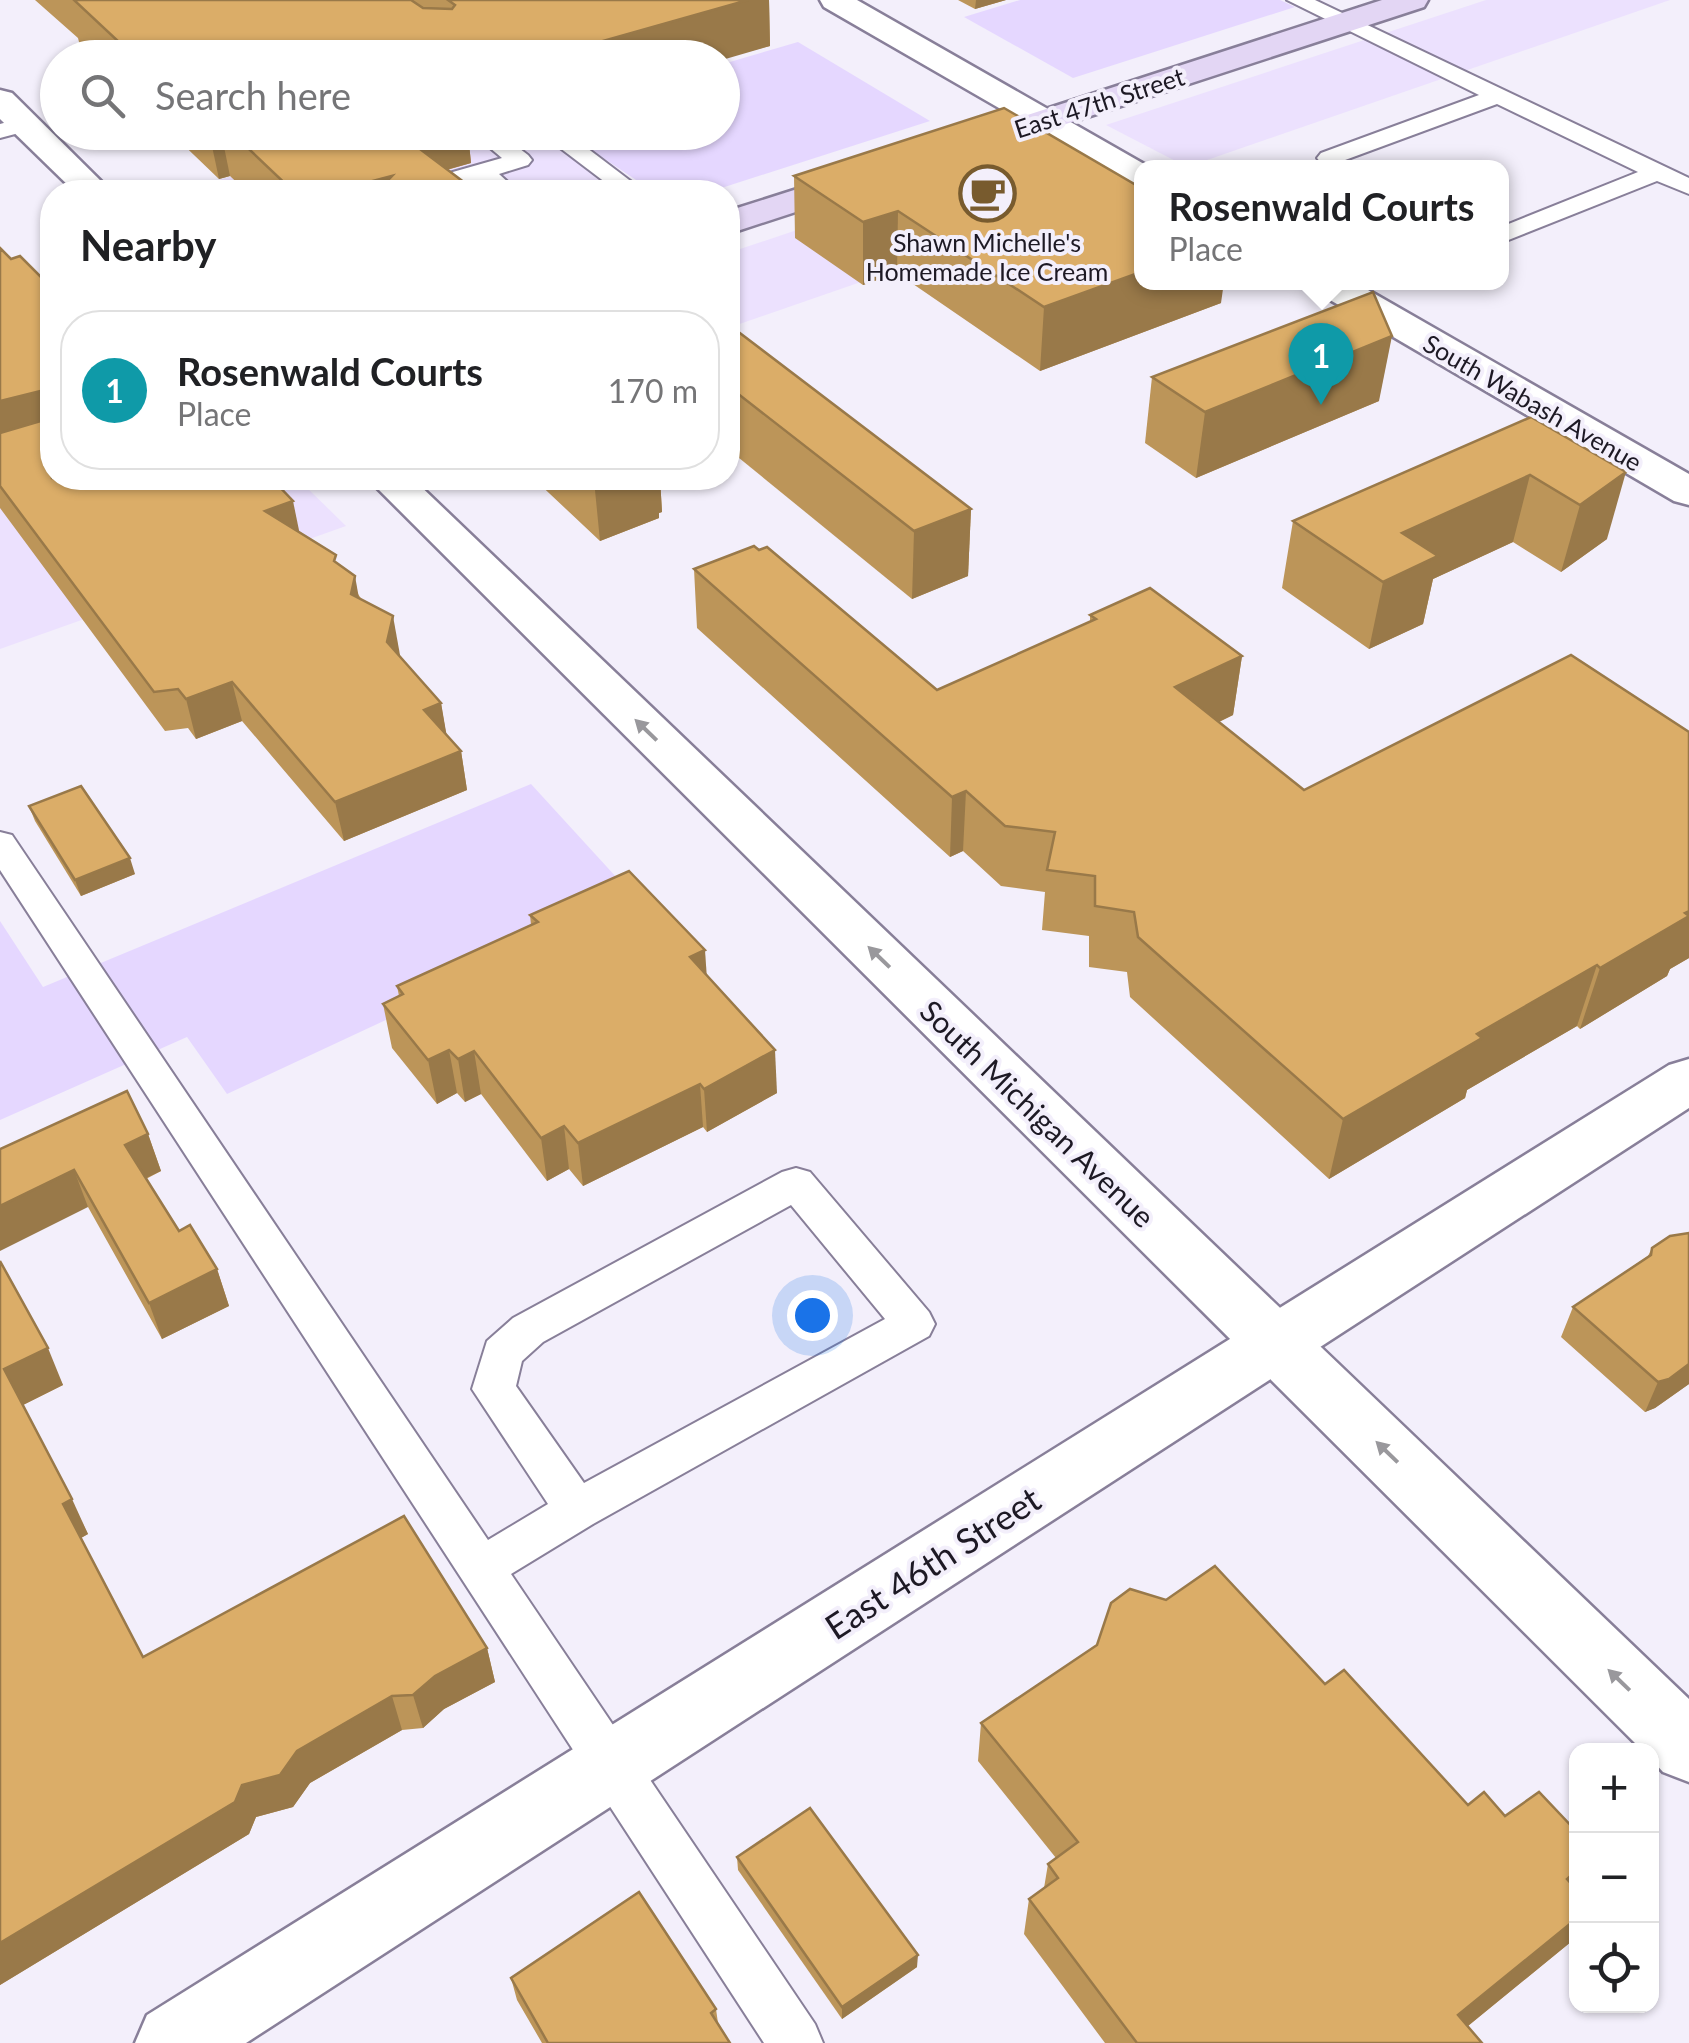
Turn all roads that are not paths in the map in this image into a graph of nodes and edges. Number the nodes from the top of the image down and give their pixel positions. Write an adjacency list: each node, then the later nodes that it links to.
1 (835, 0): 7 (street)
2 (1298, 0): 4 (lane)
3 (1412, 0): 4 (main road, East 47th Street)
4 (1344, 22): 5 (lane); 7 (main road, East 47th Street)
5 (1498, 96): 13 (lane); 16 (lane)
6 (0, 100): 8 (street)
7 (1044, 120): 15 (street); 22 (main road, East 47th Street)
8 (13, 128): 9 (street)
9 (40, 149)
10 (41, 150): 17 (street)
11 (506, 150): 14 (lane)
12 (575, 150): 20 (lane)
13 (1332, 160)
14 (481, 172): 18 (lane); 19 (lane)
15 (1134, 172)
16 (1658, 172): 21 (lane); 23 (lane)
17 (80, 180)
18 (452, 180)
19 (491, 180)
20 (616, 180)
21 (1689, 187)
22 (740, 218)
23 (1509, 233)
24 (1340, 290): 26 (street, South Wabash Avenue)
25 (400, 490): 29 (street, South Michigan Avenue, one-way to 25)
26 (1689, 492)
27 (0, 844): 31 (lane)
28 (1689, 1080): 29 (street, East 46th Street)
29 (1274, 1343): 32 (street, South Michigan Avenue, one-way to 29); 33 (street, East 46th Street)
30 (577, 1510): 30 (lane); 31 (lane)
31 (480, 1569): 33 (lane)
32 (1689, 1748)
33 (611, 1766): 34 (street, East 46th Street); 35 (lane)
34 (175, 2043)
35 (796, 2043)

